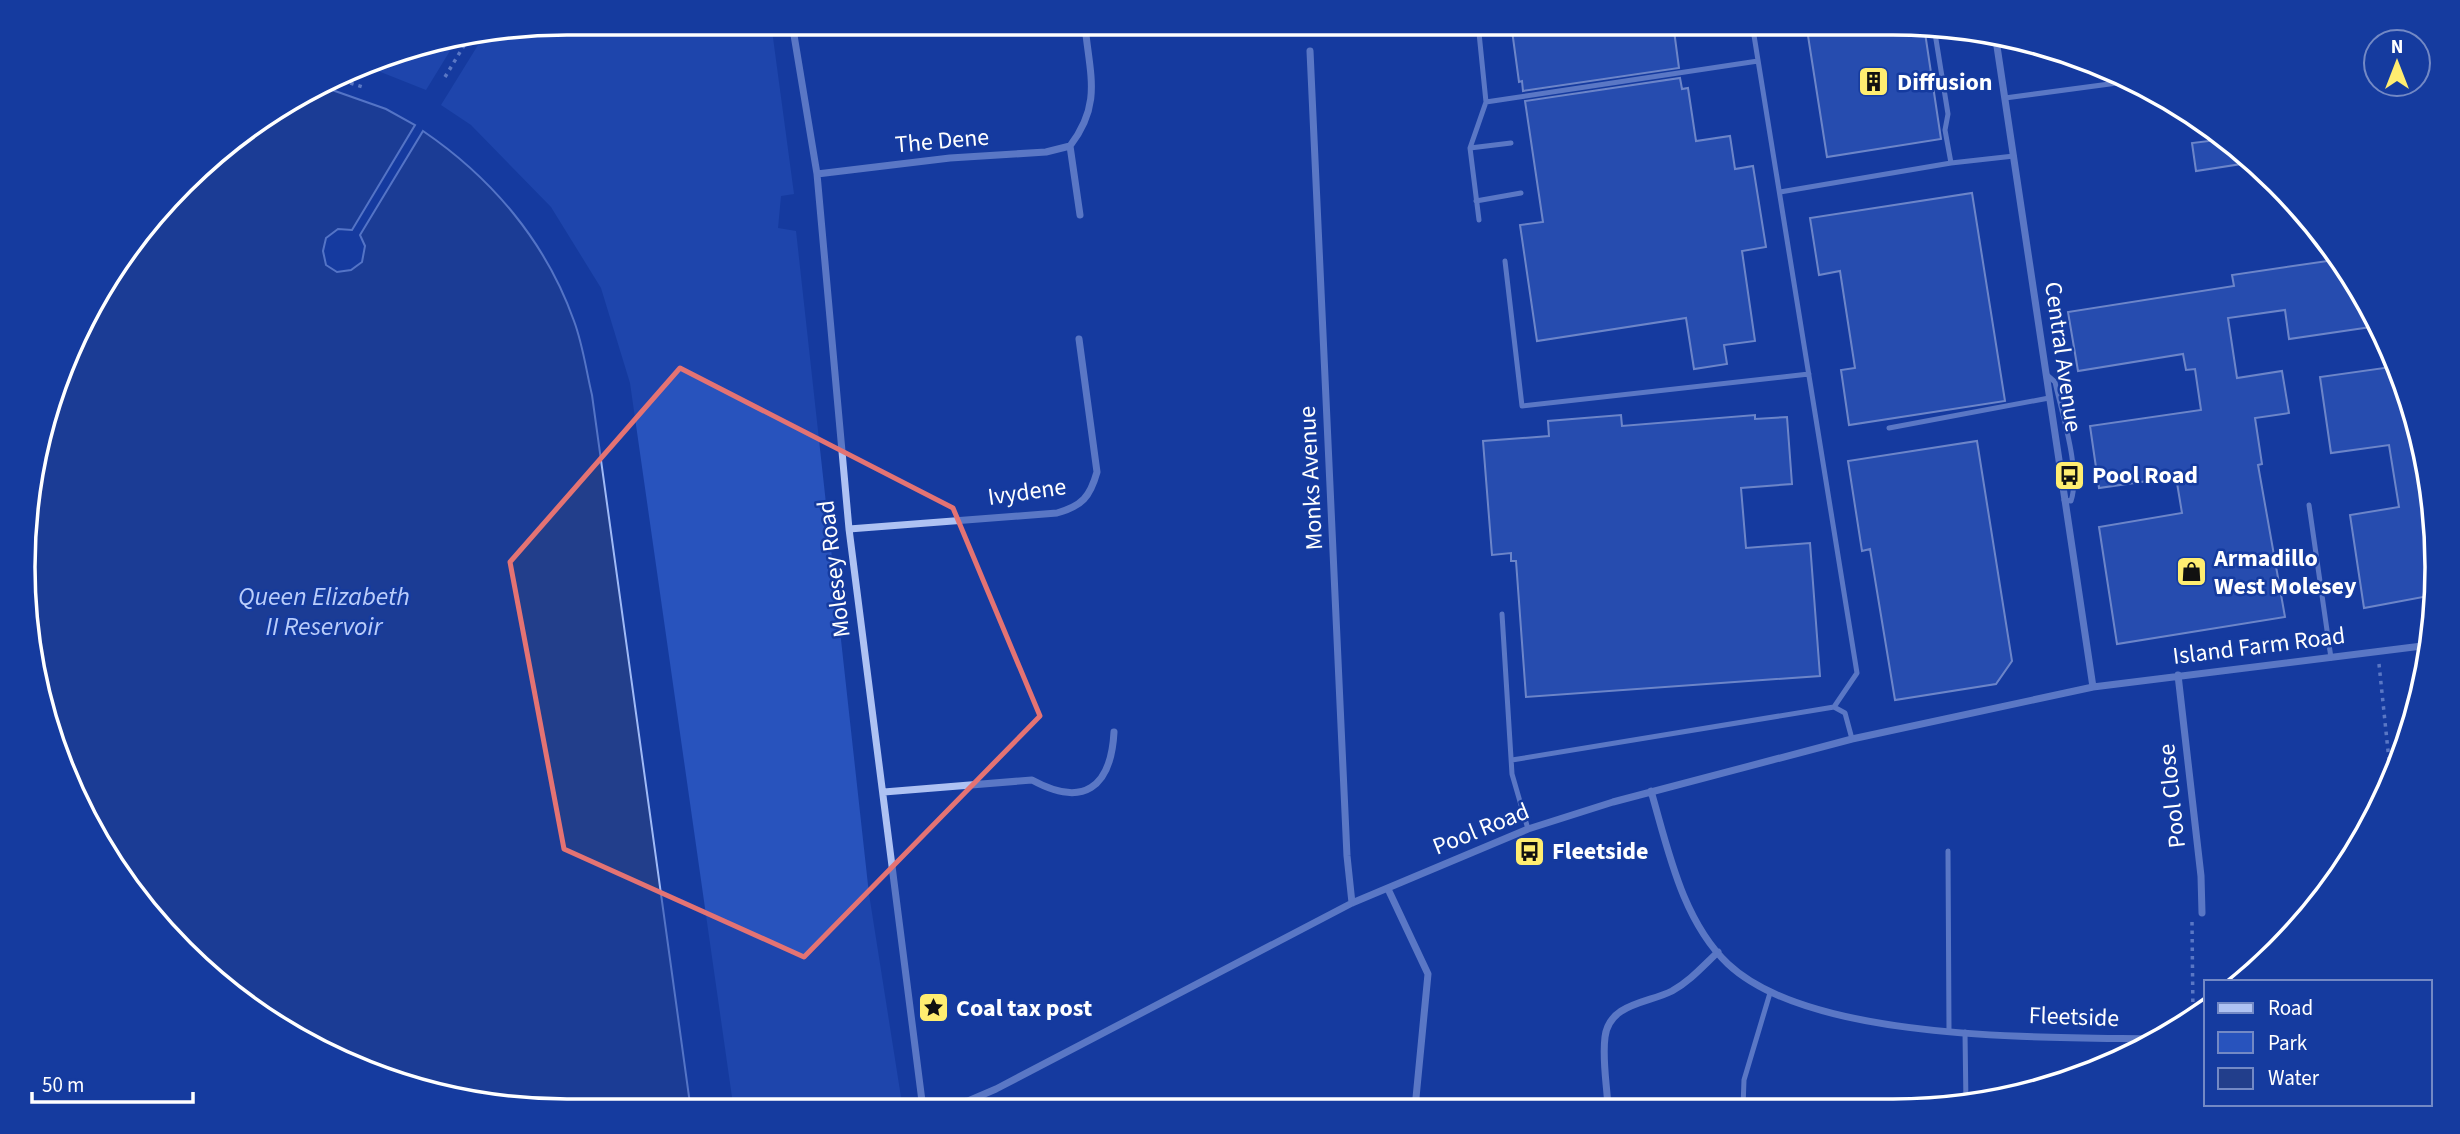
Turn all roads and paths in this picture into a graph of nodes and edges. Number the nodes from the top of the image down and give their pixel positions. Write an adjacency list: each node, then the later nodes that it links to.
1 (794, 35): 21 (street, Molesey Road)
2 (1086, 35): 17 (street)
3 (1479, 35): 15 (lane)
4 (1754, 35): 9 (lane)
5 (1936, 37): 20 (lane)
6 (464, 45): 10 (path)
7 (1997, 45): 14 (street, Central Avenue)
8 (1310, 51): 52 (street, Monks Avenue)
9 (1758, 61): 15 (lane); 23 (lane)
10 (445, 77)
11 (348, 82): 13 (path)
12 (2113, 83): 14 (lane)
13 (366, 88)
14 (2005, 98): 19 (street, Central Avenue)
15 (1486, 102): 18 (lane)
16 (1511, 143): 18 (lane)
17 (1070, 146): 21 (street, The Dene); 25 (street)
18 (1470, 148): 24 (lane)
19 (2014, 156): 20 (lane); 30 (street, Central Avenue)
20 (1951, 163): 23 (lane)
21 (817, 174): 35 (street, Molesey Road)
22 (1521, 192): 24 (lane)
23 (1780, 192): 29 (lane)
24 (1476, 201): 26 (lane)
25 (1080, 215)
26 (1479, 220)
27 (1504, 261): 29 (lane)
28 (1079, 339): 35 (street, Ivydene)
29 (1809, 374): 42 (lane)
30 (2047, 375): 31 (street, Central Avenue); 33 (lane)
31 (2049, 398): 32 (lane); 33 (street, Central Avenue)
32 (1889, 428)
33 (2064, 500): 41 (street, Central Avenue)
34 (2309, 505): 39 (lane)
35 (849, 529): 48 (street, Molesey Road)
36 (1502, 614): 45 (lane)
37 (2418, 647): 38 (street, Island Farm Road)
38 (2377, 652): 39 (street, Island Farm Road); 46 (path)
39 (2331, 658): 40 (street, Island Farm Road)
40 (2178, 675): 41 (street, Island Farm Road); 53 (street, Pool Close)
41 (2093, 687): 44 (street, Pool Road)
42 (1834, 707): 44 (lane); 45 (lane)
43 (1114, 732): 48 (street)
44 (1852, 739): 47 (street, Pool Road)
45 (1511, 760): 49 (lane)
46 (2389, 760)
47 (1651, 791): 49 (street, Pool Road); 54 (street, Fleetside)
48 (884, 792): 61 (street, Molesey Road)
49 (1528, 829): 51 (street, Pool Road)
50 (1948, 851): 57 (lane)
51 (1388, 889): 52 (street, Pool Road); 63 (street)
52 (1352, 903): 62 (street, Pool Road)
53 (2202, 913): 56 (path)
54 (1718, 952): 55 (street, Fleetside); 64 (street)
55 (1770, 993): 57 (street, Fleetside); 65 (lane)
56 (2193, 1006)
57 (1950, 1030): 58 (street, Fleetside)
58 (1965, 1031): 59 (street, Fleetside); 60 (lane)
59 (2139, 1038)
60 (1966, 1093)
61 (922, 1099)
62 (973, 1099)
63 (1416, 1099)
64 (1608, 1099)
65 (1743, 1099)

